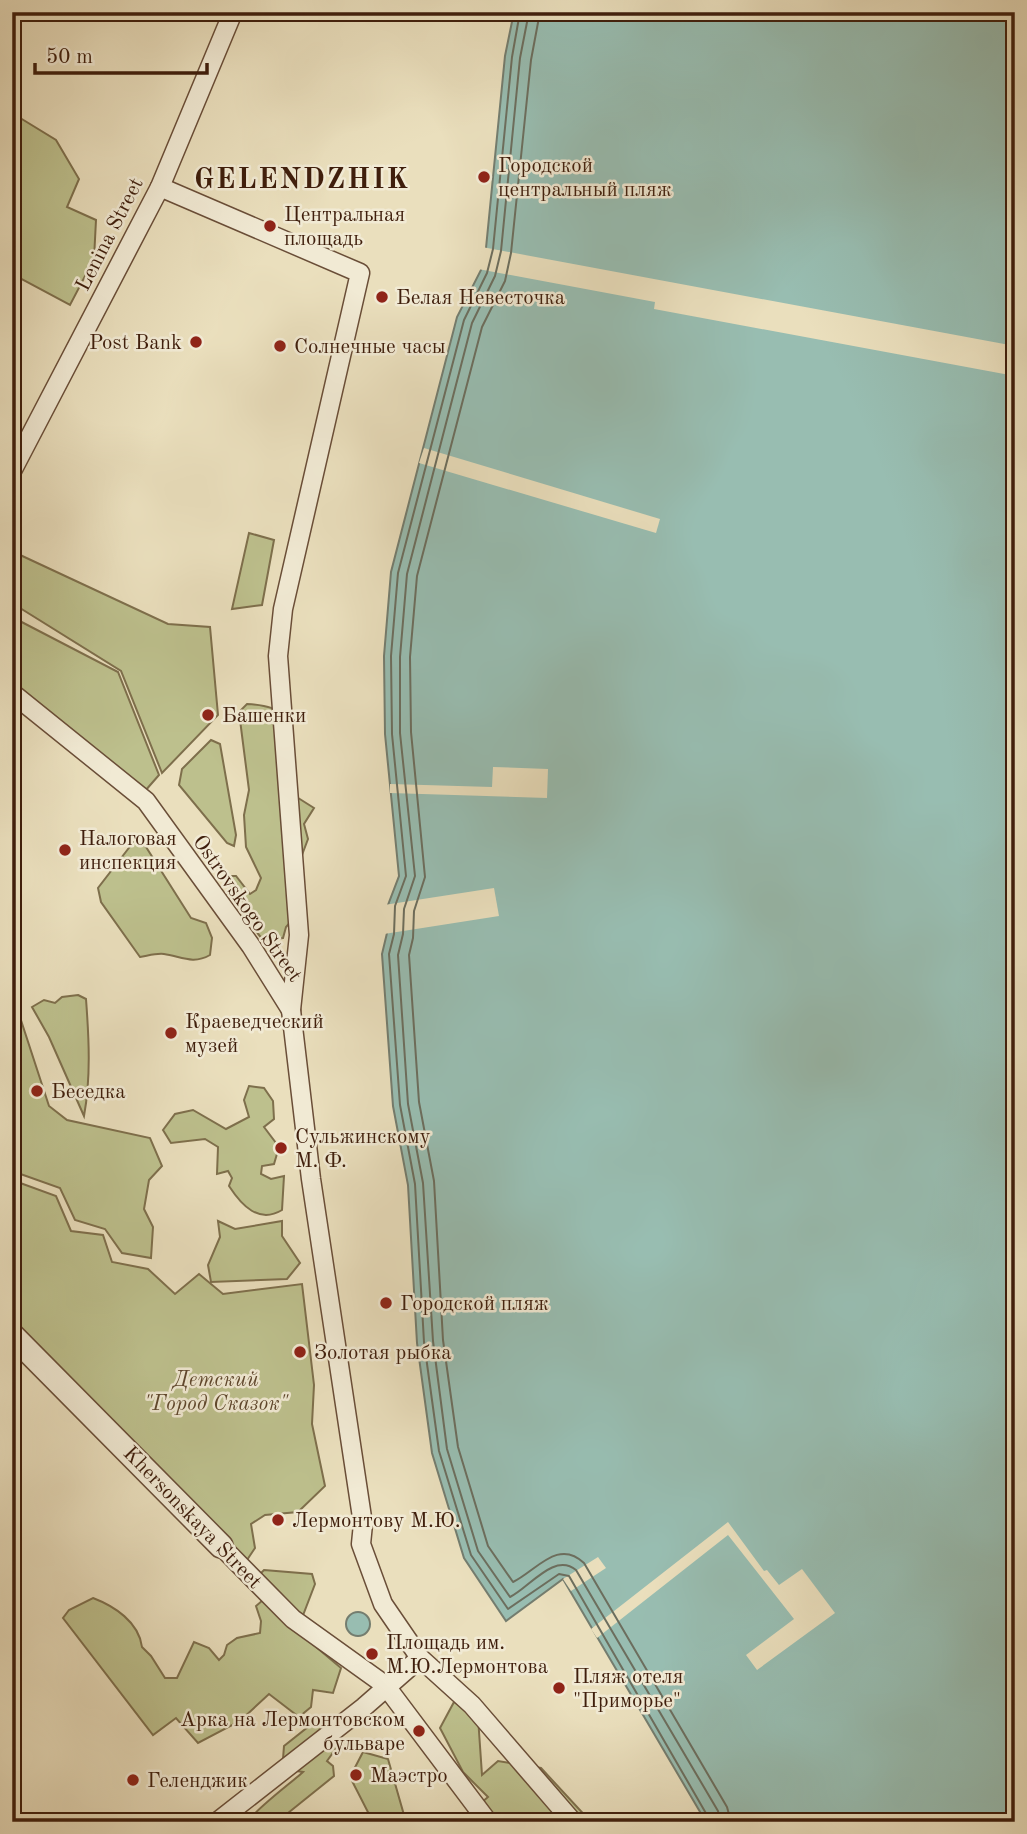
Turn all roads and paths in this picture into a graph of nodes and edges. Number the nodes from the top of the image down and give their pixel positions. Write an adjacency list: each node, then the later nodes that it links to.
1 (233, 12): 2 (street, Lenina Street)
2 (160, 187): 3 (street, Lenina Street); 5 (street)
3 (12, 471)
4 (12, 692): 5 (street, Ostrovskogo Street)
5 (290, 1010): 8 (street)
6 (12, 1335): 7 (street, Khersonskaya Street)
7 (221, 1546): 9 (street, Khersonskaya Street)
8 (420, 1658): 9 (street); 12 (street)
9 (385, 1685): 10 (street); 11 (street, Khersonskaya Street)
10 (217, 1822)
11 (488, 1822)
12 (573, 1822)

